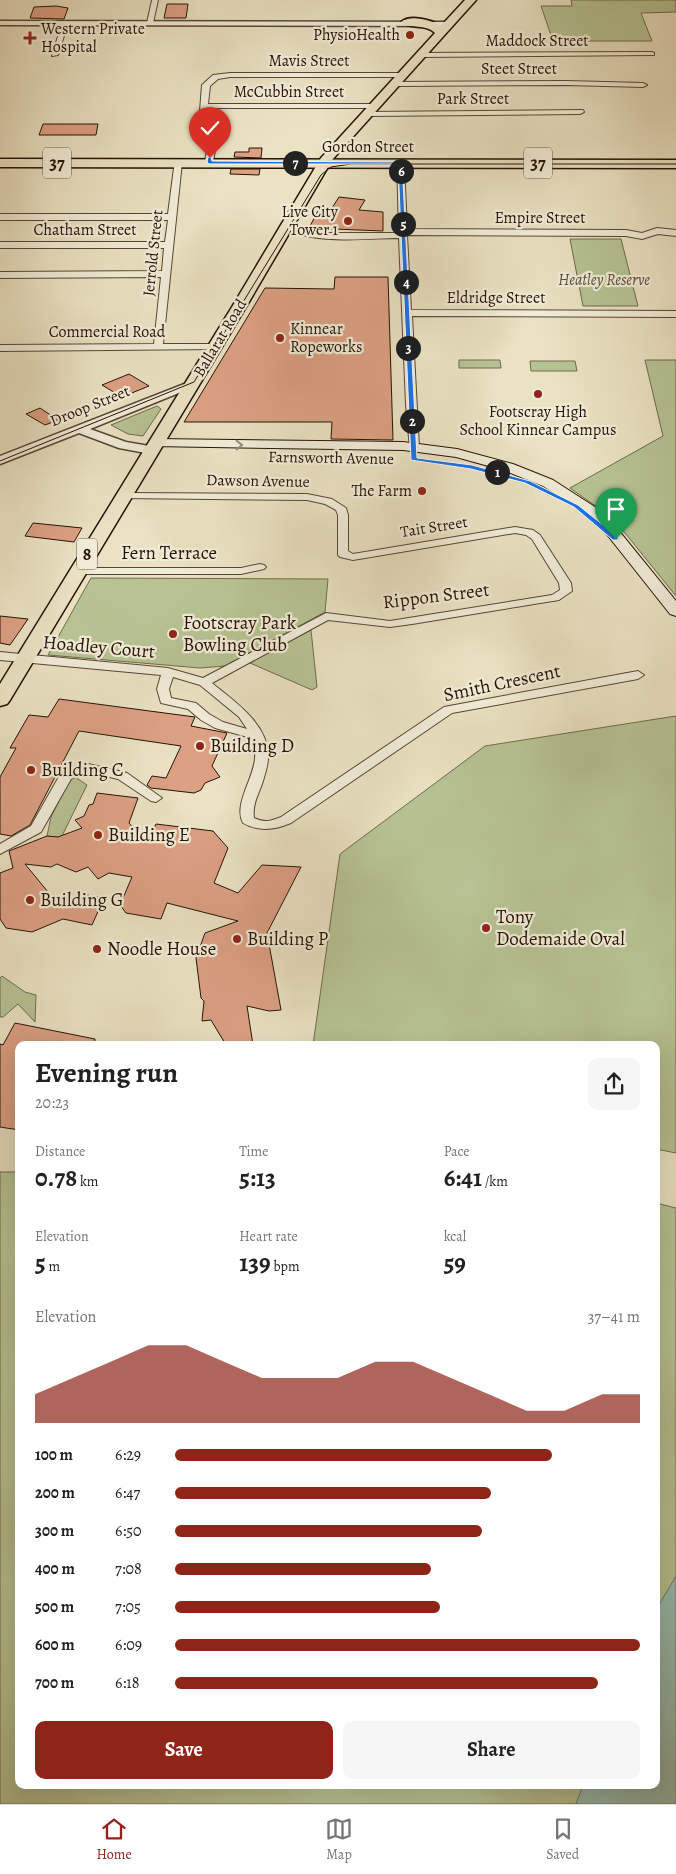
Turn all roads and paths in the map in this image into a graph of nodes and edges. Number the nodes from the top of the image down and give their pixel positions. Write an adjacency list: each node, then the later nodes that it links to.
1 (155, 0): 6 (street)
2 (471, 0): 7 (highway, Ballarat Road / 8)
3 (407, 22): 6 (street); 7 (street); 8 (highway)
4 (0, 23): 5 (street)
5 (65, 23): 6 (street); 10 (street)
6 (150, 23)
7 (449, 24): 8 (highway, Ballarat Road / 8)
8 (441, 33): 11 (highway, Ballarat Road / 8)
9 (652, 54): 11 (street, Maddock Street)
10 (54, 55)
11 (421, 55): 12 (highway, Ballarat Road / 8)
12 (399, 80): 13 (street, Steet Street); 14 (street, Mavis Street); 15 (highway, Ballarat Road / 8)
13 (643, 85)
14 (204, 106): 15 (street, McCubbin Street); 19 (street)
15 (371, 110): 16 (street, Park Street); 20 (highway, Ballarat Road / 8)
16 (580, 112)
17 (0, 162): 18 (main road, Gordon Street / 37)
18 (178, 162): 19 (main road, Gordon Street / 37); 25 (street, Jerrold Street)
19 (209, 162): 20 (main road, Gordon Street / 37)
20 (324, 163): 21 (main road, Gordon Street / 37); 23 (highway, Ballarat Road / 8)
21 (400, 163): 22 (main road, Gordon Street / 37); 23 (main road); 28 (street)
22 (676, 164)
23 (314, 179): 26 (highway, Ballarat Road / 8)
24 (0, 217): 25 (street)
25 (172, 217): 30 (street, Jerrold Street)
26 (285, 230): 28 (street, Empire Street); 35 (highway, Ballarat Road / 8)
27 (676, 233): 28 (street, Empire Street)
28 (403, 234): 33 (street)
29 (0, 245): 30 (street, Chatham Street)
30 (169, 245): 31 (street, Jerrold Street)
31 (166, 274): 32 (street); 37 (street, Jerrold Street)
32 (0, 275)
33 (406, 313): 34 (street, Eldridge Street); 42 (street)
34 (676, 314)
35 (215, 346): 37 (street, Commercial Road); 38 (highway, Ballarat Road / 8)
36 (0, 348): 37 (street, Commercial Road)
37 (158, 348)
38 (192, 384): 39 (street, Droop Street); 41 (highway, Ballarat Road / 8)
39 (94, 422): 40 (street, Droop Street); 41 (street, Farnsworth Avenue)
40 (77, 429): 41 (street, Farnsworth Avenue); 43 (street, Droop Street)
41 (154, 447): 42 (main road, Farnsworth Avenue); 44 (highway, Ballarat Road / 8)
42 (414, 453): 49 (main road, Farnsworth Avenue)
43 (0, 460)
44 (124, 496): 45 (street, Dawson Avenue); 47 (highway, Ballarat Road / 8)
45 (344, 556): 48 (street, Tait Street)
46 (260, 567): 47 (street, Fern Terrace)
47 (77, 572): 51 (highway, Ballarat Road / 8)
48 (566, 591): 54 (street, Rippon Street)
49 (676, 611)
50 (0, 656): 51 (street, Hoadley Court)
51 (25, 660): 52 (street, Hoadley Court); 55 (highway, Ballarat Road / 8)
52 (168, 672): 54 (street, Hoadley Court); 56 (street)
53 (638, 675): 58 (street, Smith Crescent)
54 (204, 682): 56 (street, Hoadley Court)
55 (0, 700)
56 (257, 736): 58 (street, Hoadley Court)
57 (156, 798): 59 (street)
58 (286, 820)
59 (0, 850)

